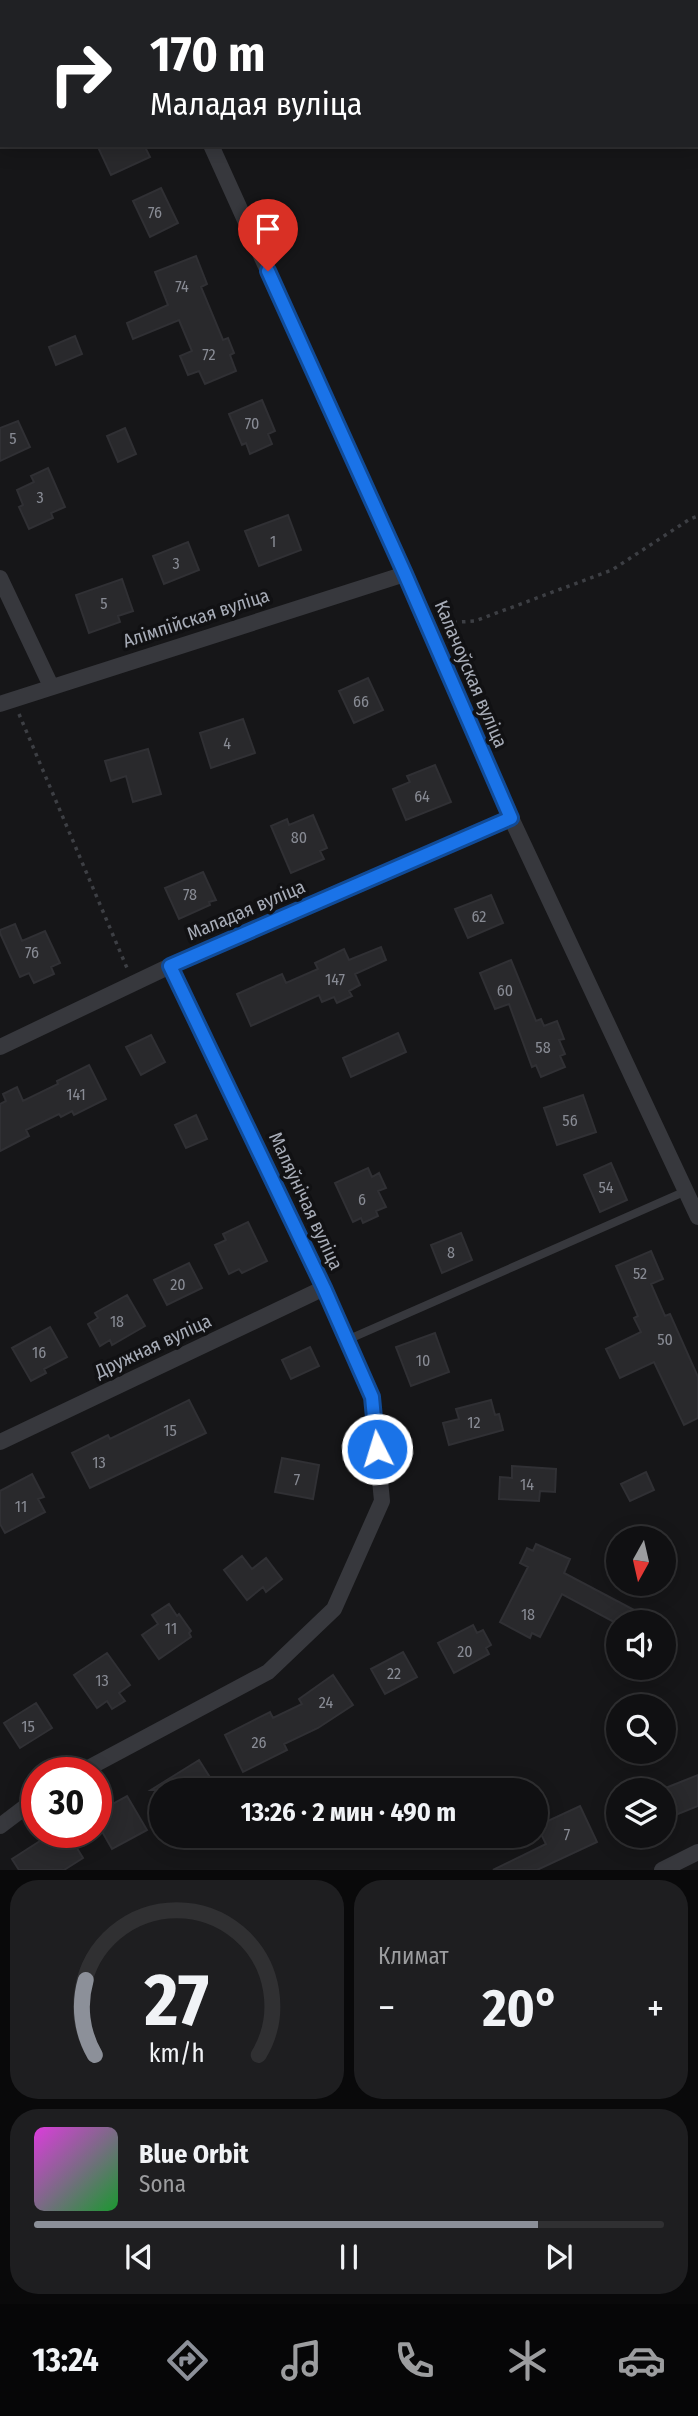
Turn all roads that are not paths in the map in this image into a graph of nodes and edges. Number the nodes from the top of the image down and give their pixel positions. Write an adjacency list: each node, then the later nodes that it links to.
1 (212, 147): 2 (street, Калачоўская вуліца)
2 (405, 574): 4 (street, Алімпійская вуліца); 6 (street, Калачоўская вуліца)
3 (0, 578): 4 (street)
4 (51, 686): 5 (street, Алімпійская вуліца)
5 (6, 702)
6 (511, 818): 7 (street, Маладая вуліца); 9 (street, Калачоўская вуліца)
7 (170, 966): 8 (street, Маладая вуліца); 11 (street, Маляўнічая вуліца)
8 (0, 1047)
9 (686, 1191): 10 (street, Калачоўская вуліца); 12 (lane)
10 (698, 1217)
11 (324, 1288): 12 (street, Маляўнічая вуліца); 13 (street, Дружная вуліца)
12 (347, 1340): 14 (street, Маляўнічая вуліца)
13 (0, 1442)
14 (109, 1757)
15 (21, 1810): 16 (street)
16 (0, 1826)
17 (698, 1852): 18 (street)
18 (662, 1870)

